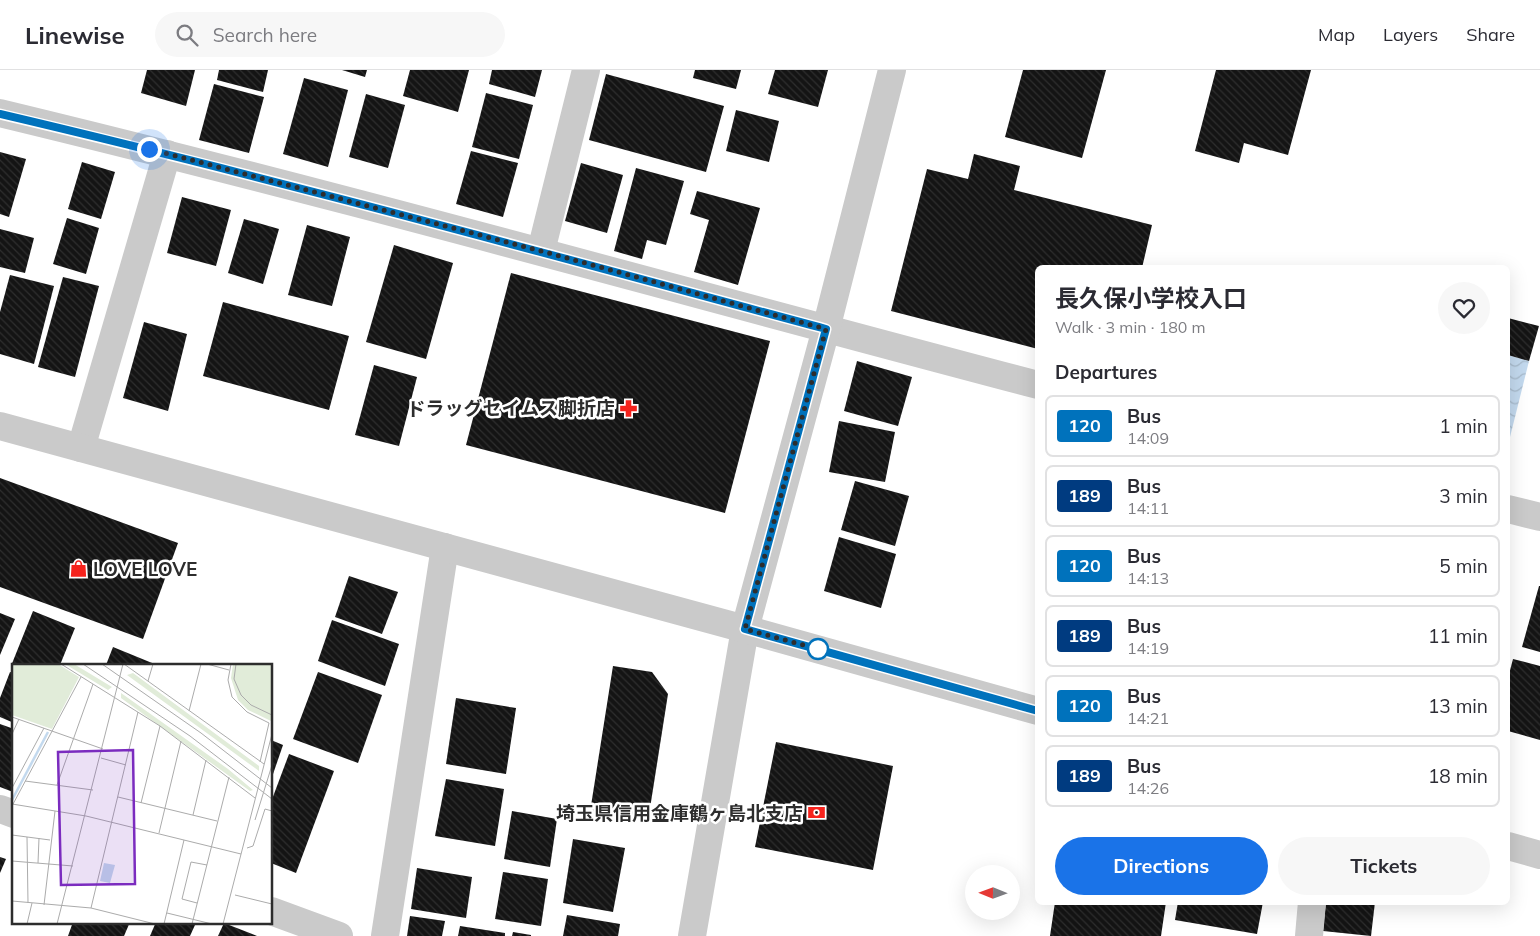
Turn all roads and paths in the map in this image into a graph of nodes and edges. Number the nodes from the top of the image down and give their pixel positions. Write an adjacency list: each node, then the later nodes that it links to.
1 (586, 70): 5 (street)
2 (892, 70): 6 (street)
3 (0, 114): 4 (street)
4 (167, 154): 5 (street); 9 (street)
5 (541, 251): 6 (street)
6 (826, 329): 7 (street); 13 (street)
7 (1035, 384)
8 (0, 426): 9 (street)
9 (81, 448): 12 (street)
10 (1510, 510): 11 (street)
11 (1540, 518)
12 (445, 547): 13 (street); 22 (street)
13 (745, 629): 14 (street); 23 (street)
14 (1035, 710)
15 (0, 809): 16 (street)
16 (12, 813)
17 (1510, 847): 18 (street)
18 (1540, 855)
19 (1312, 905): 24 (street)
20 (272, 911): 21 (street)
21 (339, 936)
22 (385, 936)
23 (692, 936)
24 (1309, 936)

